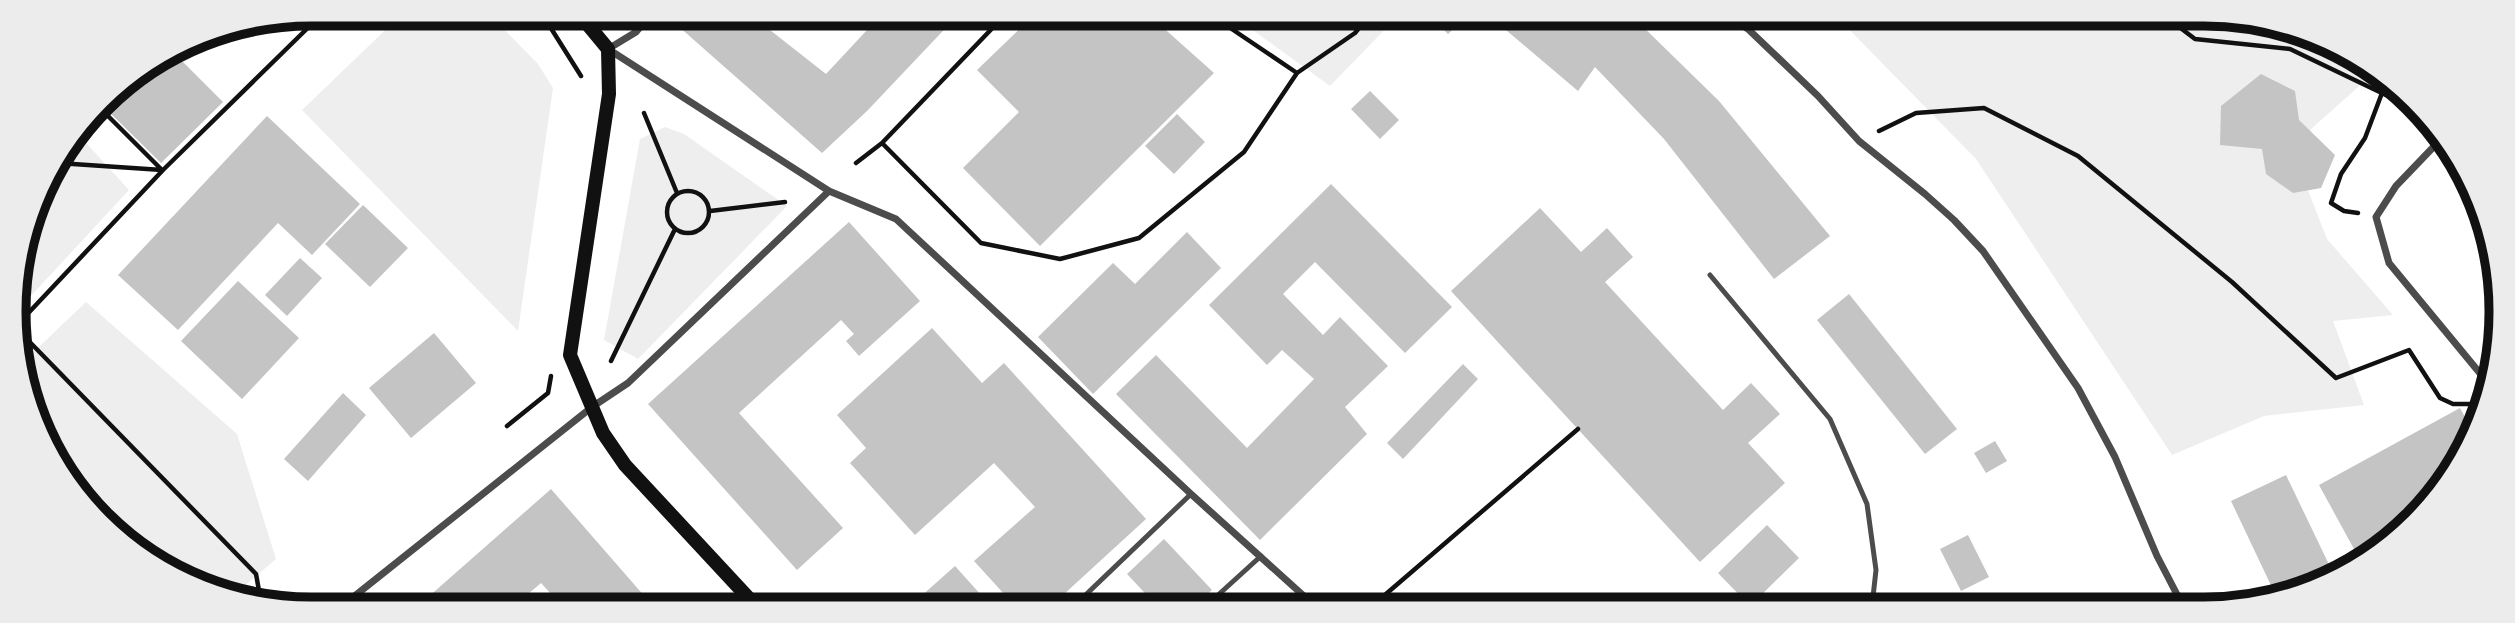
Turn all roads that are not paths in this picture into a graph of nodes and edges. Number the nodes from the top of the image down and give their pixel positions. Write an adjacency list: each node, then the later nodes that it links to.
1 (589, 26): 4 (main road)
2 (641, 26): 4 (street)
3 (1743, 26): 18 (street)
4 (608, 49): 6 (street); 9 (main road)
5 (2436, 146): 8 (street)
6 (829, 191): 9 (street); 10 (street)
7 (1710, 275): 17 (lane)
8 (2481, 375)
9 (592, 407): 12 (street); 13 (main road)
10 (1191, 494): 11 (street); 14 (lane)
11 (1261, 556): 15 (lane); 16 (street)
12 (353, 597)
13 (748, 597)
14 (1083, 597)
15 (1216, 597)
16 (1305, 597)
17 (1873, 597)
18 (2178, 597)

